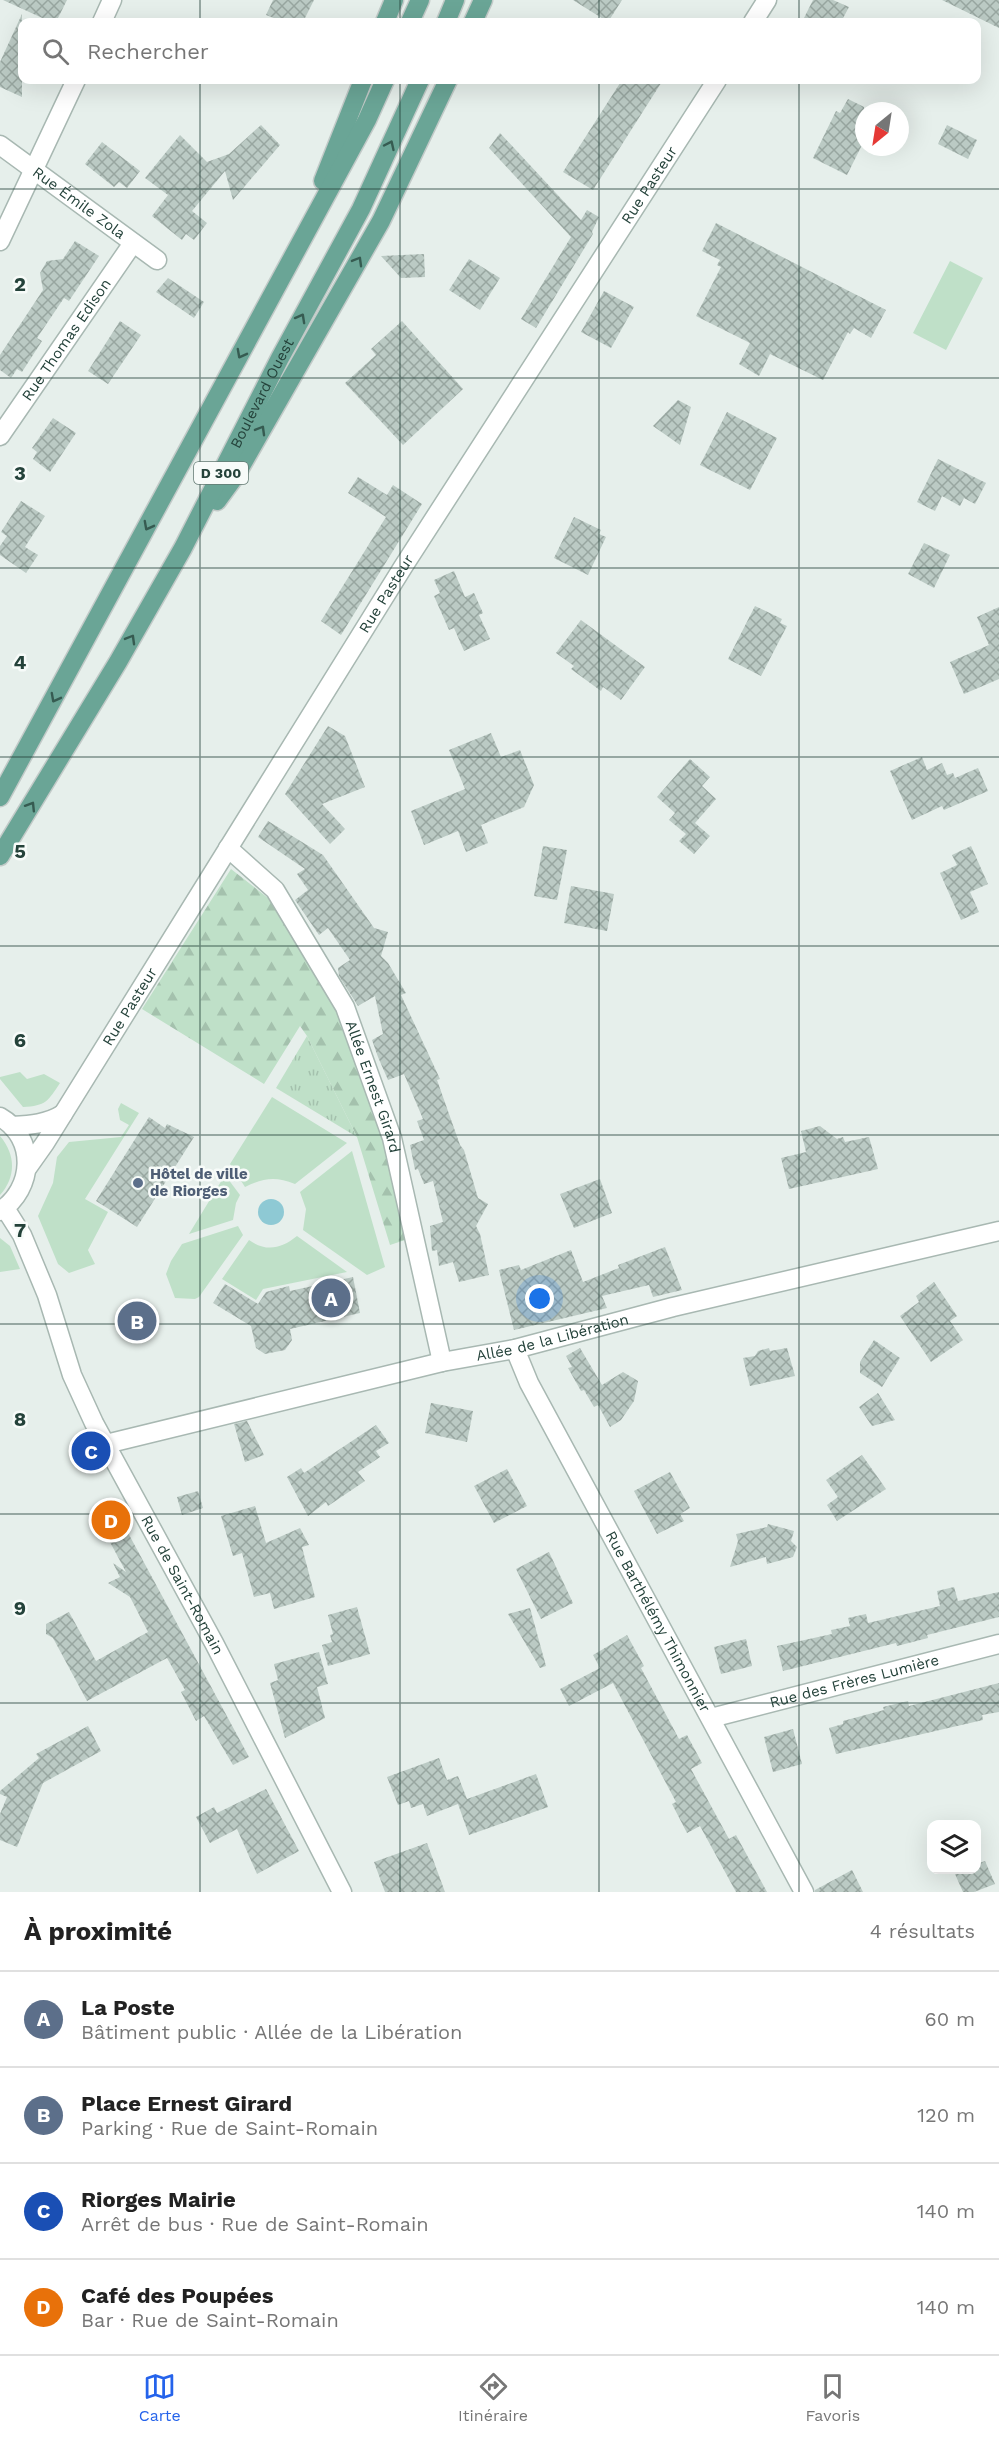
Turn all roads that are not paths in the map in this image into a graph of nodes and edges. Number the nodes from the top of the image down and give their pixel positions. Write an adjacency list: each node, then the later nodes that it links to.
1 (112, 0): 7 (street)
2 (394, 0): 8 (main road)
3 (420, 0): 9 (main road)
4 (455, 0): 10 (main road)
5 (483, 0): 11 (main road)
6 (767, 0): 12 (street)
7 (104, 18)
8 (387, 18)
9 (412, 18)
10 (448, 18)
11 (475, 18)
12 (756, 18)
13 (74, 84): 20 (street)
14 (361, 84): 23 (main road)
15 (383, 84): 23 (main road, D 300)
16 (418, 84): 26 (main road, Boulevard Ouest / D 300, one-way to 16)
17 (446, 84): 26 (main road, one-way to 17)
18 (714, 84): 28 (street, Rue Pasteur)
19 (0, 146): 20 (street, Rue Émile Zola)
20 (34, 172): 21 (street); 22 (street, Rue Émile Zola)
21 (0, 241)
22 (133, 243): 24 (street, Rue Émile Zola); 25 (street, Rue Thomas Edison)
23 (296, 252): 27 (main road, D 300, one-way to 27)
24 (157, 260)
25 (0, 436)
26 (183, 548): 29 (main road, Boulevard Ouest / D 300, one-way to 26)
27 (0, 797)
28 (228, 848): 30 (street, Rue Pasteur); 36 (street, Allée Ernest Girard)
29 (0, 856)
30 (63, 1114): 31 (street); 32 (street, Rue Pasteur)
31 (6, 1122): 32 (street)
32 (28, 1167): 33 (street, Rue Pasteur)
33 (2, 1210): 37 (street, Rue de Saint-Romain)
34 (999, 1231): 35 (street, Allée de la Libération)
35 (515, 1349): 36 (street, Allée de la Libération); 39 (street, Rue Barthélémy Thimonnier)
36 (442, 1362): 37 (street, Allée de la Libération)
37 (106, 1444): 40 (street, Rue de Saint-Romain)
38 (999, 1644): 39 (street, Rue des Frères Lumière)
39 (711, 1719): 41 (street, Rue Barthélémy Thimonnier)
40 (342, 1892)
41 (804, 1892)

